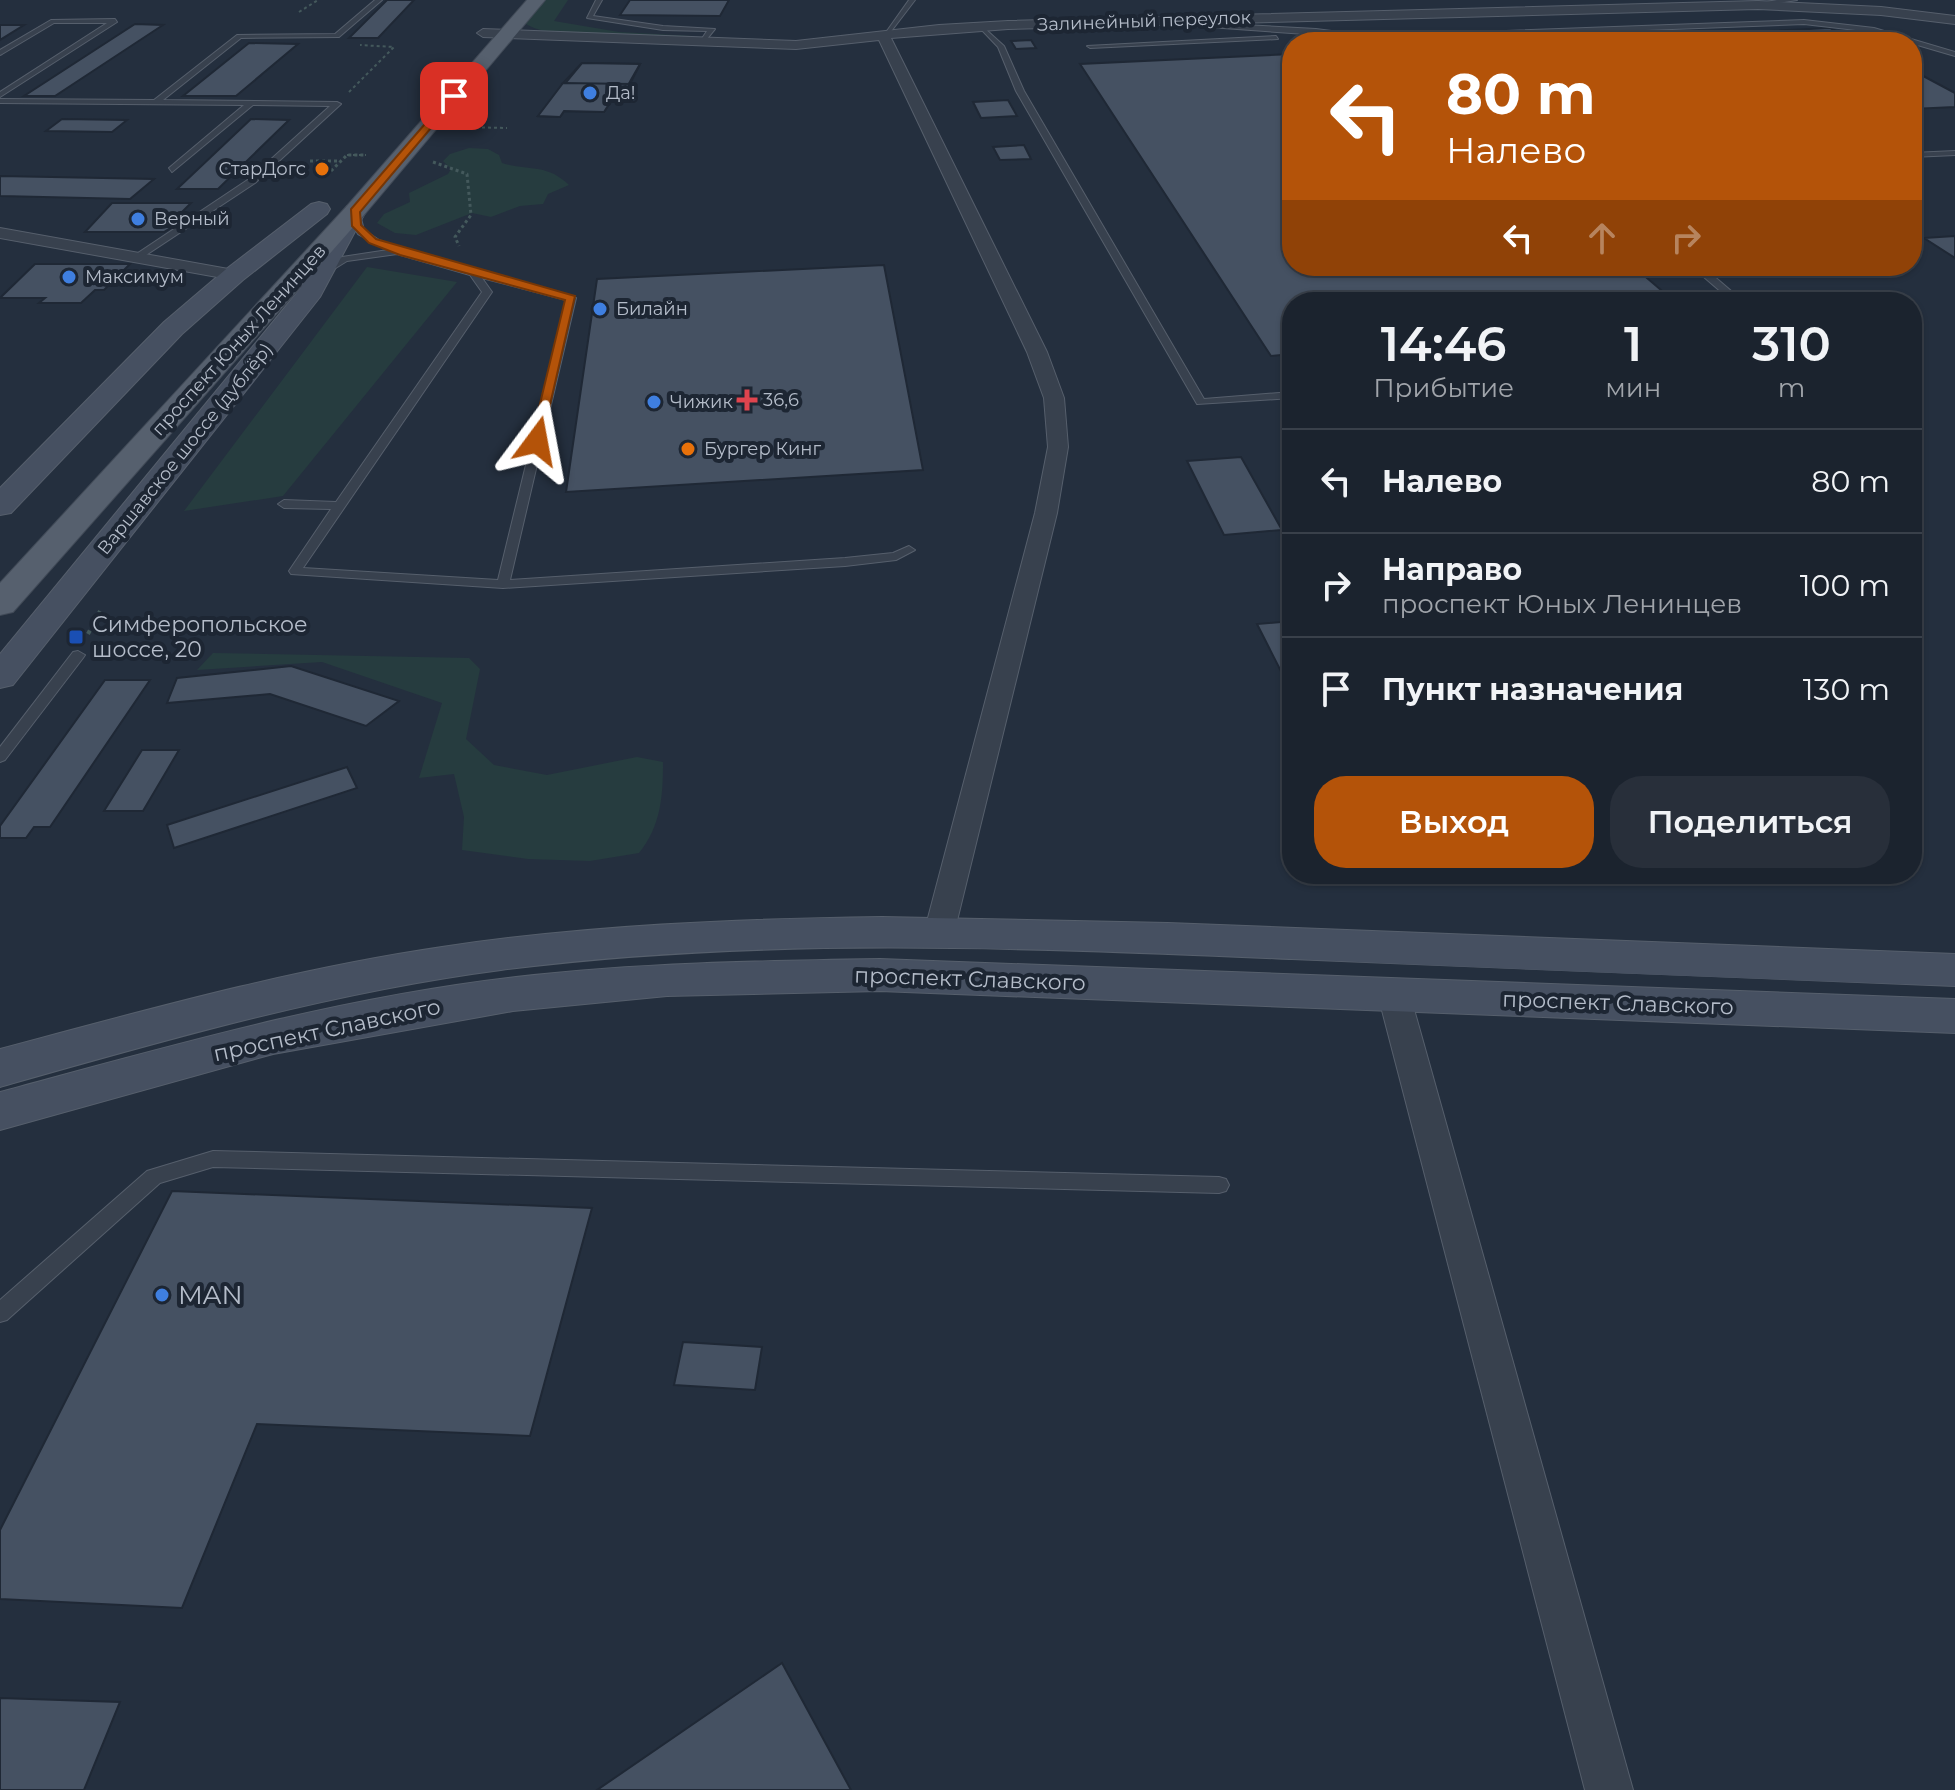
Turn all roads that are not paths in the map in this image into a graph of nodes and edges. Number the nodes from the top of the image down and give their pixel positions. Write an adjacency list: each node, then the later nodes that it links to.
1 (379, 0): 30 (lane)
2 (513, 0): 17 (main road)
3 (536, 0): 18 (main road, проспект Юных Ленинцев)
4 (599, 0): 22 (lane)
5 (912, 0): 19 (lane)
6 (1794, 0): 8 (lane)
7 (1921, 0): 9 (street, Залинейный переулок)
8 (1758, 5): 9 (street, Залинейный переулок); 11 (street, Залинейный переулок)
9 (1952, 20)
10 (1115, 21): 11 (street, Залинейный переулок); 13 (street, Залинейный переулок); 23 (lane)
11 (1130, 21): 12 (lane)
12 (1156, 23): 14 (lane); 21 (lane)
13 (980, 27): 19 (street, Залинейный переулок); 47 (lane)
14 (1325, 32)
15 (1534, 32): 16 (lane)
16 (1881, 32)
17 (483, 33): 18 (street, Залинейный переулок); 28 (main road)
18 (509, 34): 22 (street, Залинейный переулок); 35 (main road, проспект Юных Ленинцев)
19 (884, 37): 22 (street, Залинейный переулок); 57 (street)
20 (1282, 38): 21 (lane)
21 (1172, 42): 23 (lane)
22 (702, 43)
23 (1134, 43): 25 (lane)
24 (1922, 44): 27 (lane)
25 (1090, 46)
26 (0, 53): 29 (lane)
27 (1955, 54)
28 (445, 74)
29 (0, 98): 30 (lane)
30 (156, 102): 31 (lane)
31 (251, 103): 34 (lane); 40 (lane)
32 (1955, 153): 33 (lane)
33 (1922, 155)
34 (172, 170)
35 (335, 206): 39 (lane); 42 (main road, Варшавское шоссе (дублёр)); 43 (main road); 46 (main road, проспект Юных Ленинцев); 53 (main road, проспект Юных Ленинцев)
36 (0, 233): 37 (street)
37 (27, 239): 38 (street); 40 (street)
38 (0, 248)
39 (404, 253): 41 (lane); 42 (lane)
40 (137, 257): 43 (street)
41 (471, 271): 50 (lane); 52 (lane)
42 (323, 272): 55 (main road, Варшавское шоссе (дублёр))
43 (234, 275): 49 (main road)
44 (1708, 276): 45 (lane)
45 (1727, 292)
46 (195, 347)
47 (1282, 396)
48 (284, 504): 50 (lane)
49 (0, 506)
50 (339, 506): 52 (lane)
51 (909, 550): 52 (lane)
52 (503, 584)
53 (0, 604)
54 (78, 655): 56 (lane)
55 (0, 677)
56 (0, 757)
57 (939, 933): 58 (main road, проспект Славского); 61 (main road, проспект Славского)
58 (1955, 970)
59 (1394, 995): 60 (main road, проспект Славского); 62 (main road, проспект Славского); 65 (street)
60 (1955, 1016)
61 (0, 1068)
62 (0, 1111)
63 (1219, 1185): 64 (lane)
64 (0, 1313)
65 (1609, 1790)

